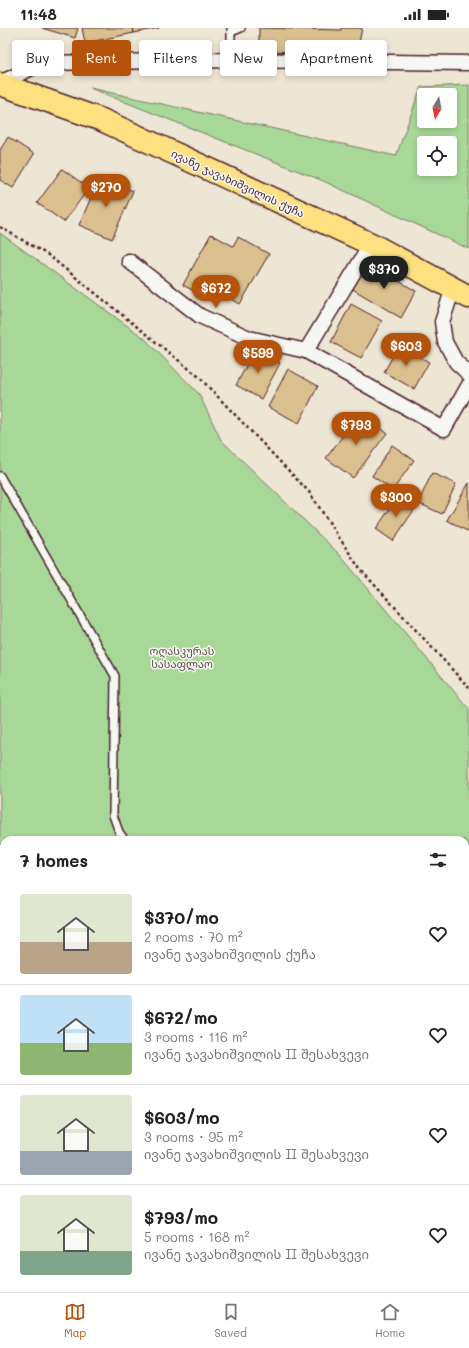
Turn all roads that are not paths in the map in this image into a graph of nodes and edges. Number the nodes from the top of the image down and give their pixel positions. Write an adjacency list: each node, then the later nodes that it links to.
1 (241, 28): 2 (lane)
2 (231, 30)
3 (220, 60): 6 (street)
4 (277, 61): 5 (street)
5 (469, 63)
6 (0, 84): 7 (main road, ივანე ჯავახიშვილის ქუჩა)
7 (371, 244): 9 (main road, ივანე ჯავახიშვილის ქუჩა); 10 (street)
8 (129, 261): 10 (street)
9 (461, 293): 11 (street)
10 (306, 351): 12 (street)
11 (469, 374)
12 (469, 385)
13 (0, 476): 14 (lane)
14 (122, 836)

